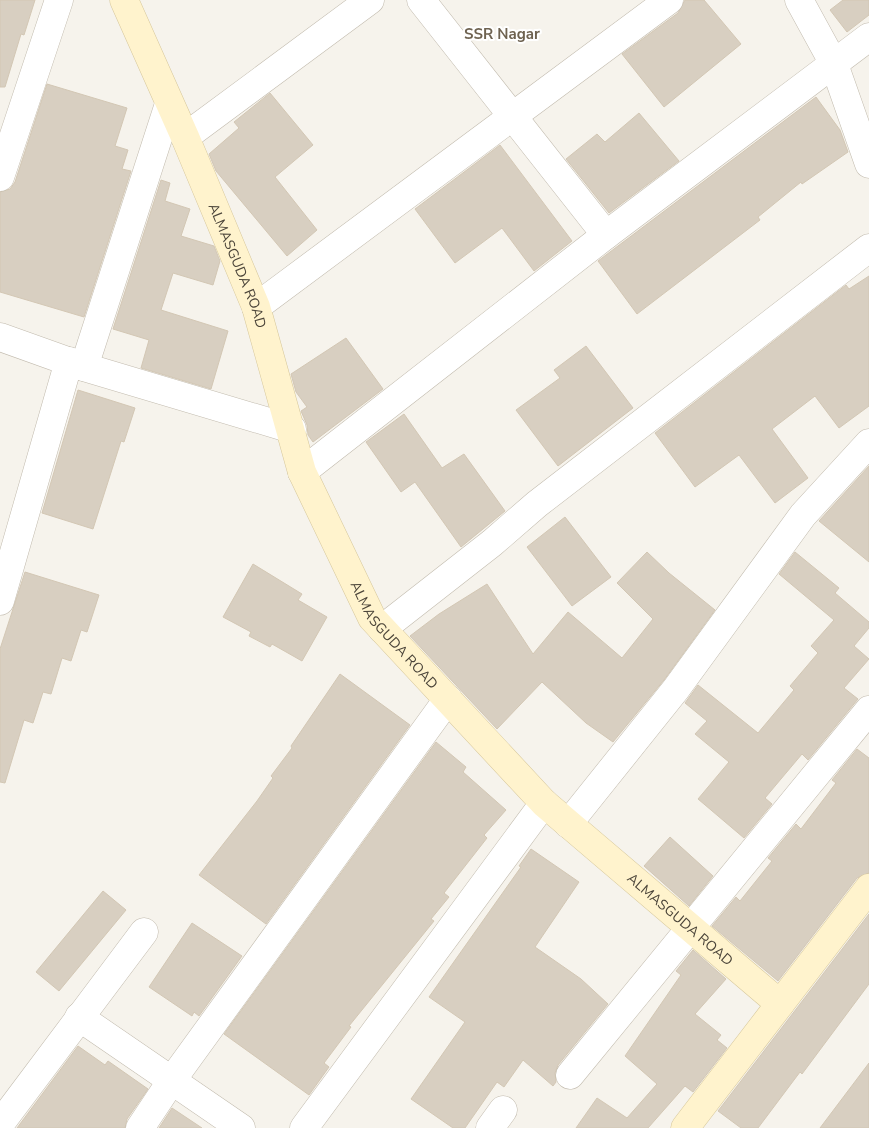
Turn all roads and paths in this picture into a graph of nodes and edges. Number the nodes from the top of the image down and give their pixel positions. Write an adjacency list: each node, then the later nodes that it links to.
1 (58, 0): 13 (street)
2 (124, 0): 9 (street, ALMASGUDA ROAD)
3 (370, 0): 11 (street)
4 (421, 0): 10 (street)
5 (669, 0): 10 (street)
6 (799, 0): 8 (street)
7 (869, 36): 8 (street)
8 (834, 64): 12 (street); 14 (street)
9 (169, 104): 11 (street, ALMASGUDA ROAD); 18 (street)
10 (513, 117): 14 (street); 16 (street)
11 (185, 137): 16 (street, ALMASGUDA ROAD)
12 (869, 164)
13 (0, 177)
14 (606, 235): 21 (street)
15 (869, 248): 23 (street)
16 (256, 307): 19 (street, ALMASGUDA ROAD)
17 (0, 337): 18 (street)
18 (77, 364): 19 (street); 22 (street)
19 (292, 429): 21 (street, ALMASGUDA ROAD)
20 (869, 443): 27 (street)
21 (302, 472): 23 (street, ALMASGUDA ROAD)
22 (0, 601)
23 (382, 629): 24 (street, ALMASGUDA ROAD)
24 (448, 699): 26 (street, ALMASGUDA ROAD); 34 (street)
25 (869, 710): 29 (street)
26 (544, 803): 27 (street, ALMASGUDA ROAD); 38 (street)
27 (568, 824): 29 (street, ALMASGUDA ROAD)
28 (869, 888): 31 (street)
29 (689, 927): 31 (street, ALMASGUDA ROAD); 33 (street)
30 (144, 932): 32 (street)
31 (780, 1004): 39 (street)
32 (79, 1017): 34 (street); 35 (street)
33 (570, 1075)
34 (172, 1080): 36 (street); 37 (street)
35 (0, 1124)
36 (140, 1128)
37 (241, 1128)
38 (304, 1128)
39 (685, 1128)

